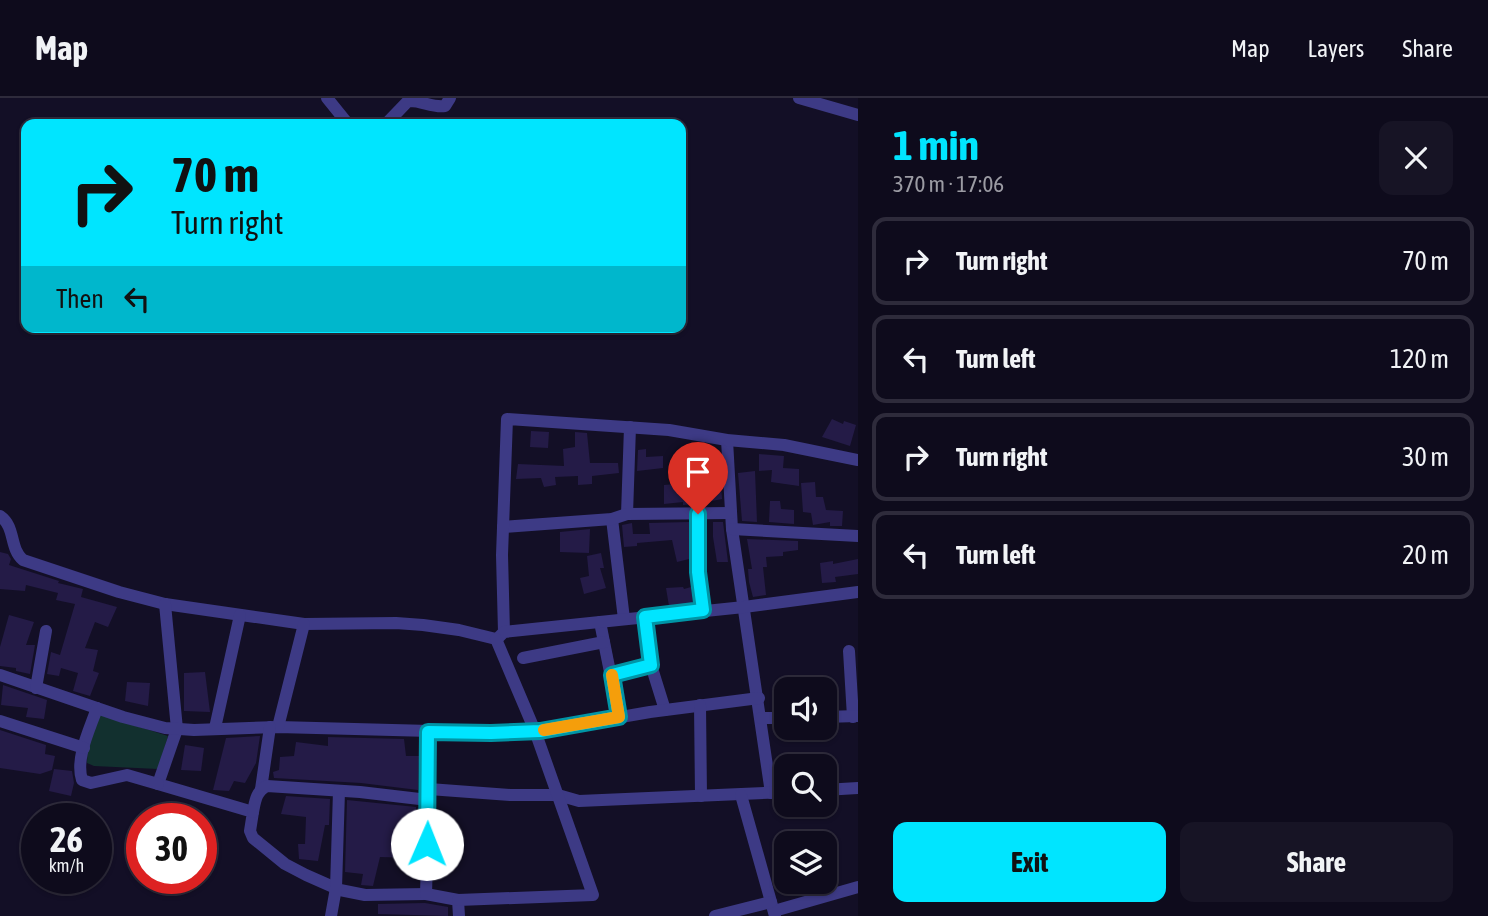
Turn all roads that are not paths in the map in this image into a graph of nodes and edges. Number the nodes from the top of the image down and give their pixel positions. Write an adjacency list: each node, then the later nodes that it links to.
1 (327, 98): 5 (street)
2 (450, 98): 6 (street)
3 (799, 98): 4 (street)
4 (858, 115)
5 (344, 119)
6 (391, 119)
7 (629, 427): 8 (street); 11 (street); 15 (street)
8 (727, 440): 9 (street); 10 (street)
9 (858, 460)
10 (731, 513): 12 (street); 16 (street)
11 (626, 514): 12 (street); 14 (street)
12 (698, 514): 21 (street)
13 (0, 516): 19 (street)
14 (612, 519): 15 (street); 24 (street)
15 (503, 527): 28 (street)
16 (732, 529): 17 (street); 20 (street)
17 (858, 536)
18 (858, 592): 20 (street)
19 (165, 604): 22 (street); 48 (street)
20 (744, 607): 21 (street); 36 (street)
21 (703, 610): 23 (street)
22 (240, 615): 26 (street); 47 (street)
23 (645, 617): 24 (street); 32 (street)
24 (624, 619): 25 (street)
25 (600, 622): 28 (street); 29 (street)
26 (304, 624): 28 (street); 46 (street)
27 (46, 631): 35 (street)
28 (500, 636): 49 (street)
29 (604, 642): 31 (street); 34 (street)
30 (849, 651): 42 (street)
31 (523, 658)
32 (651, 665): 34 (street); 39 (street)
33 (0, 675): 35 (street)
34 (612, 675): 40 (street)
35 (36, 688): 38 (street)
36 (759, 698): 37 (street); 44 (street)
37 (700, 705): 39 (street); 62 (street)
38 (97, 708): 48 (street); 51 (street)
39 (665, 710): 40 (street)
40 (619, 717): 49 (street)
41 (837, 717): 42 (street)
42 (855, 717)
43 (774, 718): 44 (street)
44 (761, 719): 57 (street)
45 (0, 721): 51 (street)
46 (274, 727): 47 (street); 50 (street); 54 (street)
47 (215, 728): 48 (street)
48 (177, 729): 52 (street)
49 (535, 731): 50 (street); 61 (street)
50 (428, 732): 59 (street)
51 (84, 748): 52 (street)
52 (158, 783): 63 (street)
53 (858, 788): 55 (street)
54 (261, 789): 56 (street); 63 (street)
55 (837, 789)
56 (340, 791): 59 (street); 65 (street)
57 (771, 793): 58 (street); 60 (street)
58 (774, 793)
59 (429, 794): 61 (street); 66 (street)
60 (741, 794): 62 (street); 68 (street)
61 (558, 795): 62 (street); 67 (street)
62 (701, 796)
63 (253, 812): 65 (street)
64 (858, 887): 68 (street)
65 (336, 888): 66 (street); 69 (street)
66 (426, 894): 67 (street)
67 (458, 900): 70 (street)
68 (773, 910): 71 (street)
69 (331, 916)
70 (459, 916)
71 (715, 916)

